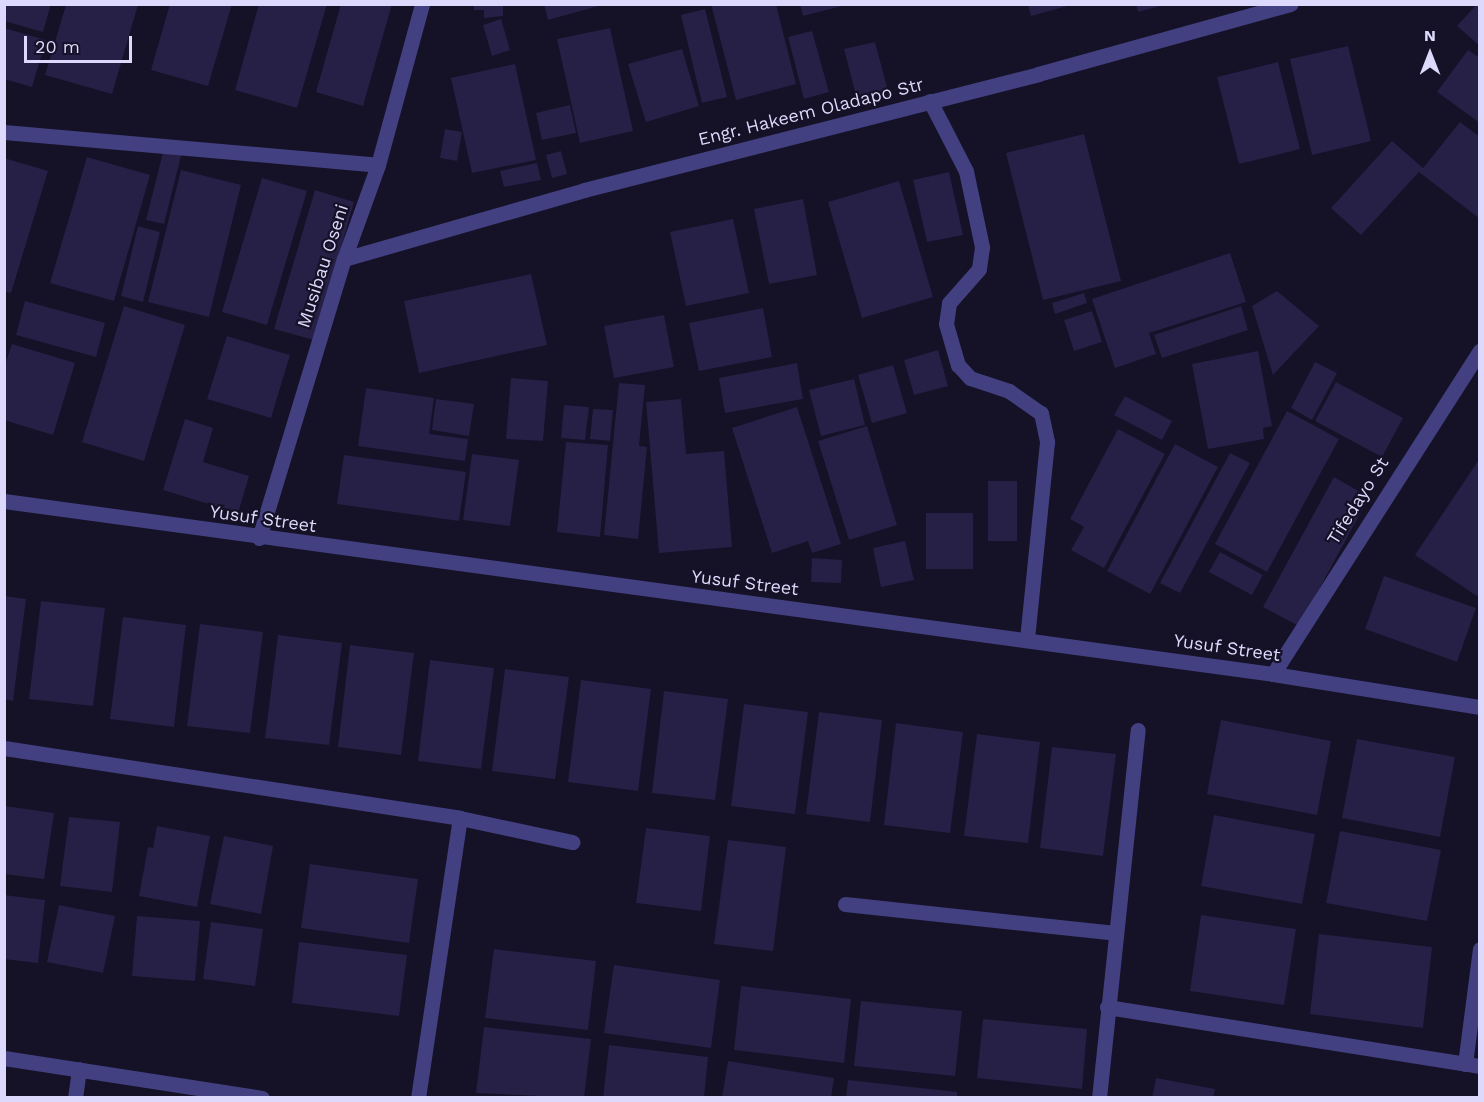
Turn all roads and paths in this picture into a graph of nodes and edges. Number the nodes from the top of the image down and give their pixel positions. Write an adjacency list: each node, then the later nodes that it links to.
1 (422, 4): 5 (street, Musibau Oseni)
2 (1290, 4): 3 (street, Engr. Hakeem Oladapo Str)
3 (930, 101): 6 (street, Engr. Hakeem Oladapo Str); 10 (street)
4 (4, 132): 5 (street)
5 (378, 165): 6 (street, Musibau Oseni)
6 (344, 259): 9 (street, Musibau Oseni)
7 (1479, 350): 11 (street, Tifedayo St)
8 (4, 501): 9 (street, Yusuf Street)
9 (259, 538): 10 (street, Yusuf Street)
10 (1027, 639): 11 (street, Yusuf Street)
11 (1273, 674): 12 (street, Yusuf Street)
12 (1479, 707)
13 (1138, 730): 18 (street)
14 (4, 748): 15 (street)
15 (460, 818): 16 (street); 26 (street)
16 (572, 842)
17 (845, 904): 18 (street)
18 (1115, 933): 20 (street)
19 (1479, 949): 22 (street)
20 (1107, 1007): 22 (street); 27 (street)
21 (4, 1058): 23 (street)
22 (1472, 1065)
23 (80, 1070): 24 (street); 25 (street)
24 (75, 1098)
25 (262, 1098)
26 (418, 1098)
27 (1099, 1098)

